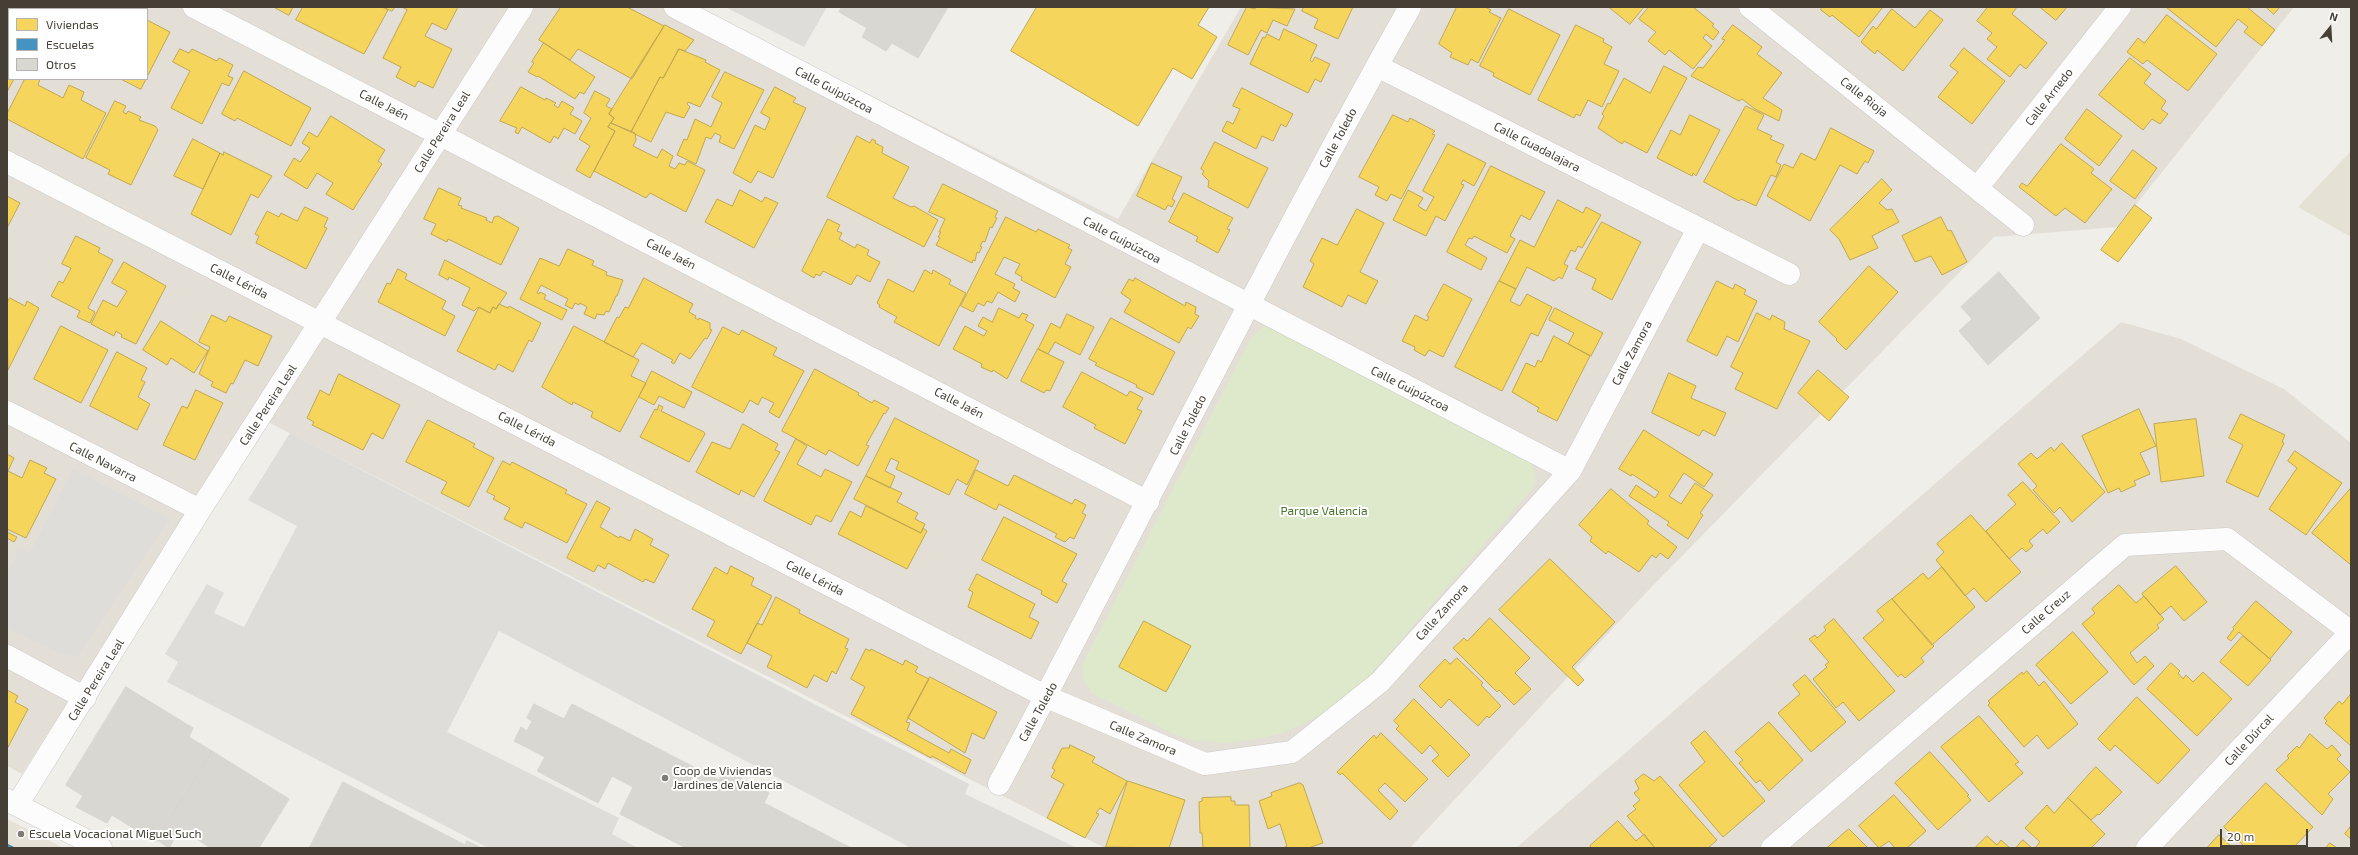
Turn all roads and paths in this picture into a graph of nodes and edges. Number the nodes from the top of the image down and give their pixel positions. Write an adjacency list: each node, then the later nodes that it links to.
1 (194, 7): 8 (street, Calle Jaén)
2 (522, 7): 8 (street, Calle Pereira Leal)
3 (675, 7): 14 (street, Calle Guipúzcoa)
4 (1410, 7): 7 (street, Calle Toledo)
5 (1750, 7): 10 (street, Calle Rioja)
6 (2120, 7): 10 (street, Calle Arnedo)
7 (1376, 66): 12 (street, Calle Guadalajara); 14 (street, Calle Toledo)
8 (440, 134): 15 (street, Calle Pereira Leal); 18 (street, Calle Jaén)
9 (7, 162): 15 (street, Calle Lérida)
10 (1978, 187): 11 (street, Calle Rioja)
11 (2023, 225)
12 (1698, 229): 13 (street, Calle Guadalajara); 17 (street, Calle Zamora)
13 (1789, 274)
14 (1249, 306): 17 (street, Calle Guipúzcoa); 18 (street, Calle Toledo)
15 (321, 323): 19 (street, Calle Pereira Leal); 22 (street, Calle Lérida)
16 (7, 412): 19 (street, Calle Navarra)
17 (1570, 471): 22 (street, Calle Zamora)
18 (1148, 502): 22 (street, Calle Toledo)
19 (200, 510): 23 (street, Calle Pereira Leal)
20 (2351, 632): 27 (street, Calle Creuz); 28 (street, Calle Dúrcal)
21 (7, 656): 23 (street)
22 (1047, 697): 24 (street, Calle Toledo)
23 (85, 698): 25 (street, Calle Pereira Leal)
24 (999, 784)
25 (12, 802): 26 (street)
26 (101, 848)
27 (1772, 848)
28 (2147, 848)

